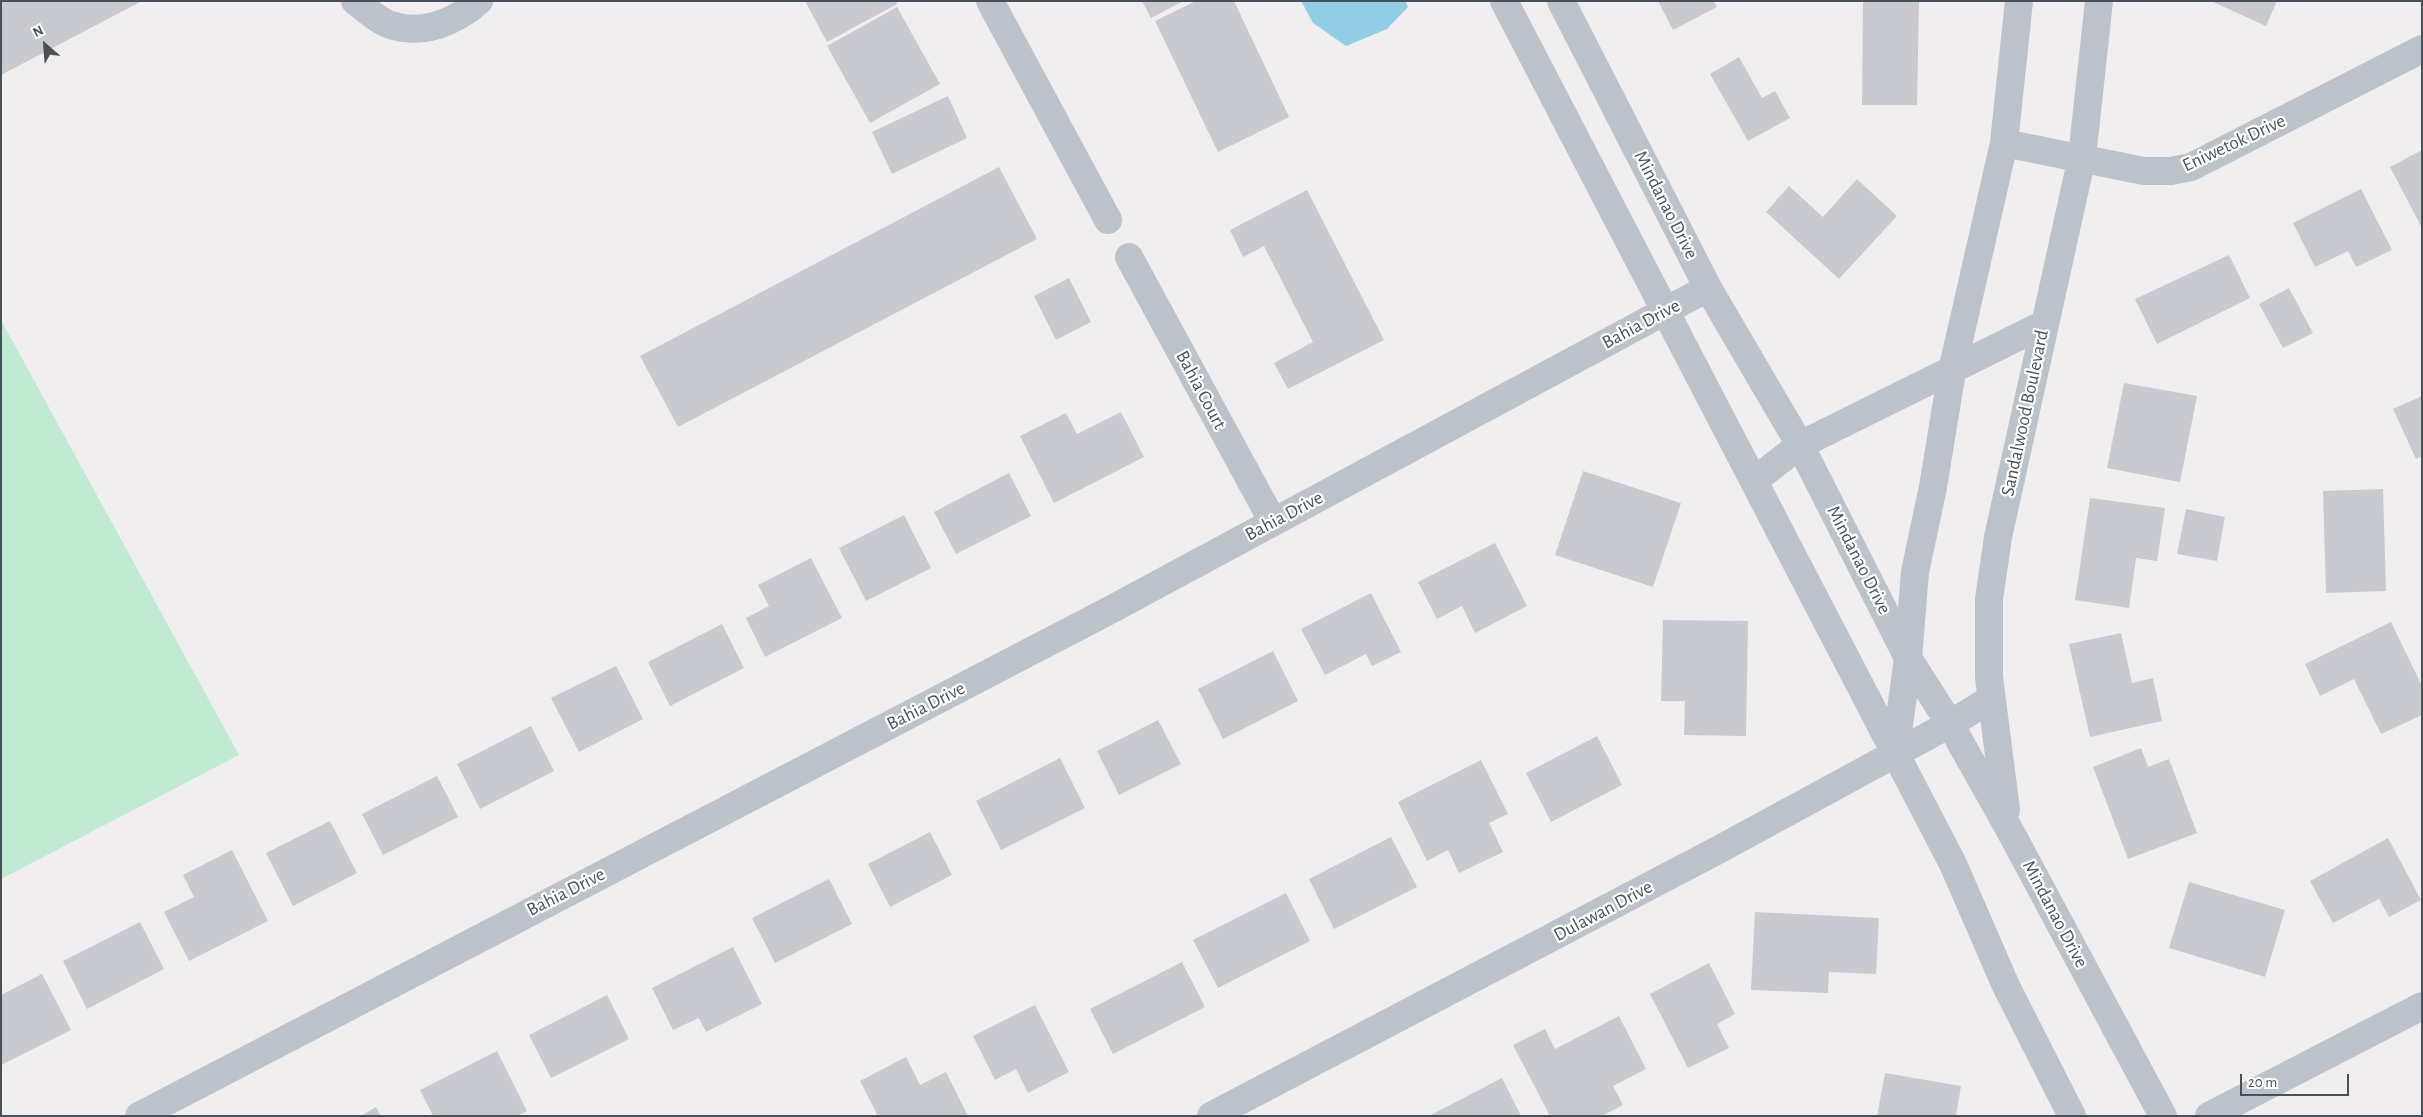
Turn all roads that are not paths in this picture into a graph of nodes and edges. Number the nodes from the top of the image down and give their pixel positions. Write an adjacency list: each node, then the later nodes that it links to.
1 (355, 1): 2 (street)
2 (479, 1)
3 (990, 1): 11 (street)
4 (1504, 1): 14 (street)
5 (1561, 1): 13 (street, Mindanao Drive)
6 (2020, 1): 9 (street)
7 (2099, 1): 10 (street, Sandalwood Boulevard)
8 (2422, 49): 10 (street, Eniwetok Drive)
9 (2004, 143): 10 (street, Eniwetok Drive); 16 (street)
10 (2082, 157): 15 (street, Sandalwood Boulevard)
11 (1108, 220)
12 (1129, 258): 19 (street, Bahia Court)
13 (1708, 288): 14 (street, Bahia Drive); 17 (street, Mindanao Drive)
14 (1666, 310): 18 (street); 19 (street, Bahia Drive)
15 (2044, 324): 16 (street); 21 (street, Sandalwood Boulevard)
16 (1952, 371): 17 (street); 20 (street)
17 (1800, 445): 18 (street); 20 (street, Mindanao Drive)
18 (1755, 480): 23 (street)
19 (1273, 522): 26 (street, Bahia Drive)
20 (1908, 658): 22 (street, Mindanao Drive); 23 (street)
21 (1991, 699): 22 (street, Dulawan Drive); 24 (street, Sandalwood Boulevard)
22 (1950, 724): 23 (street, Dulawan Drive); 24 (street, Mindanao Drive)
23 (1896, 754): 27 (street, Dulawan Drive); 28 (street)
24 (2008, 826): 29 (street, Mindanao Drive)
25 (2422, 1006): 30 (street)
26 (140, 1116)
27 (1211, 1116)
28 (2072, 1116)
29 (2163, 1116)
30 (2209, 1116)

